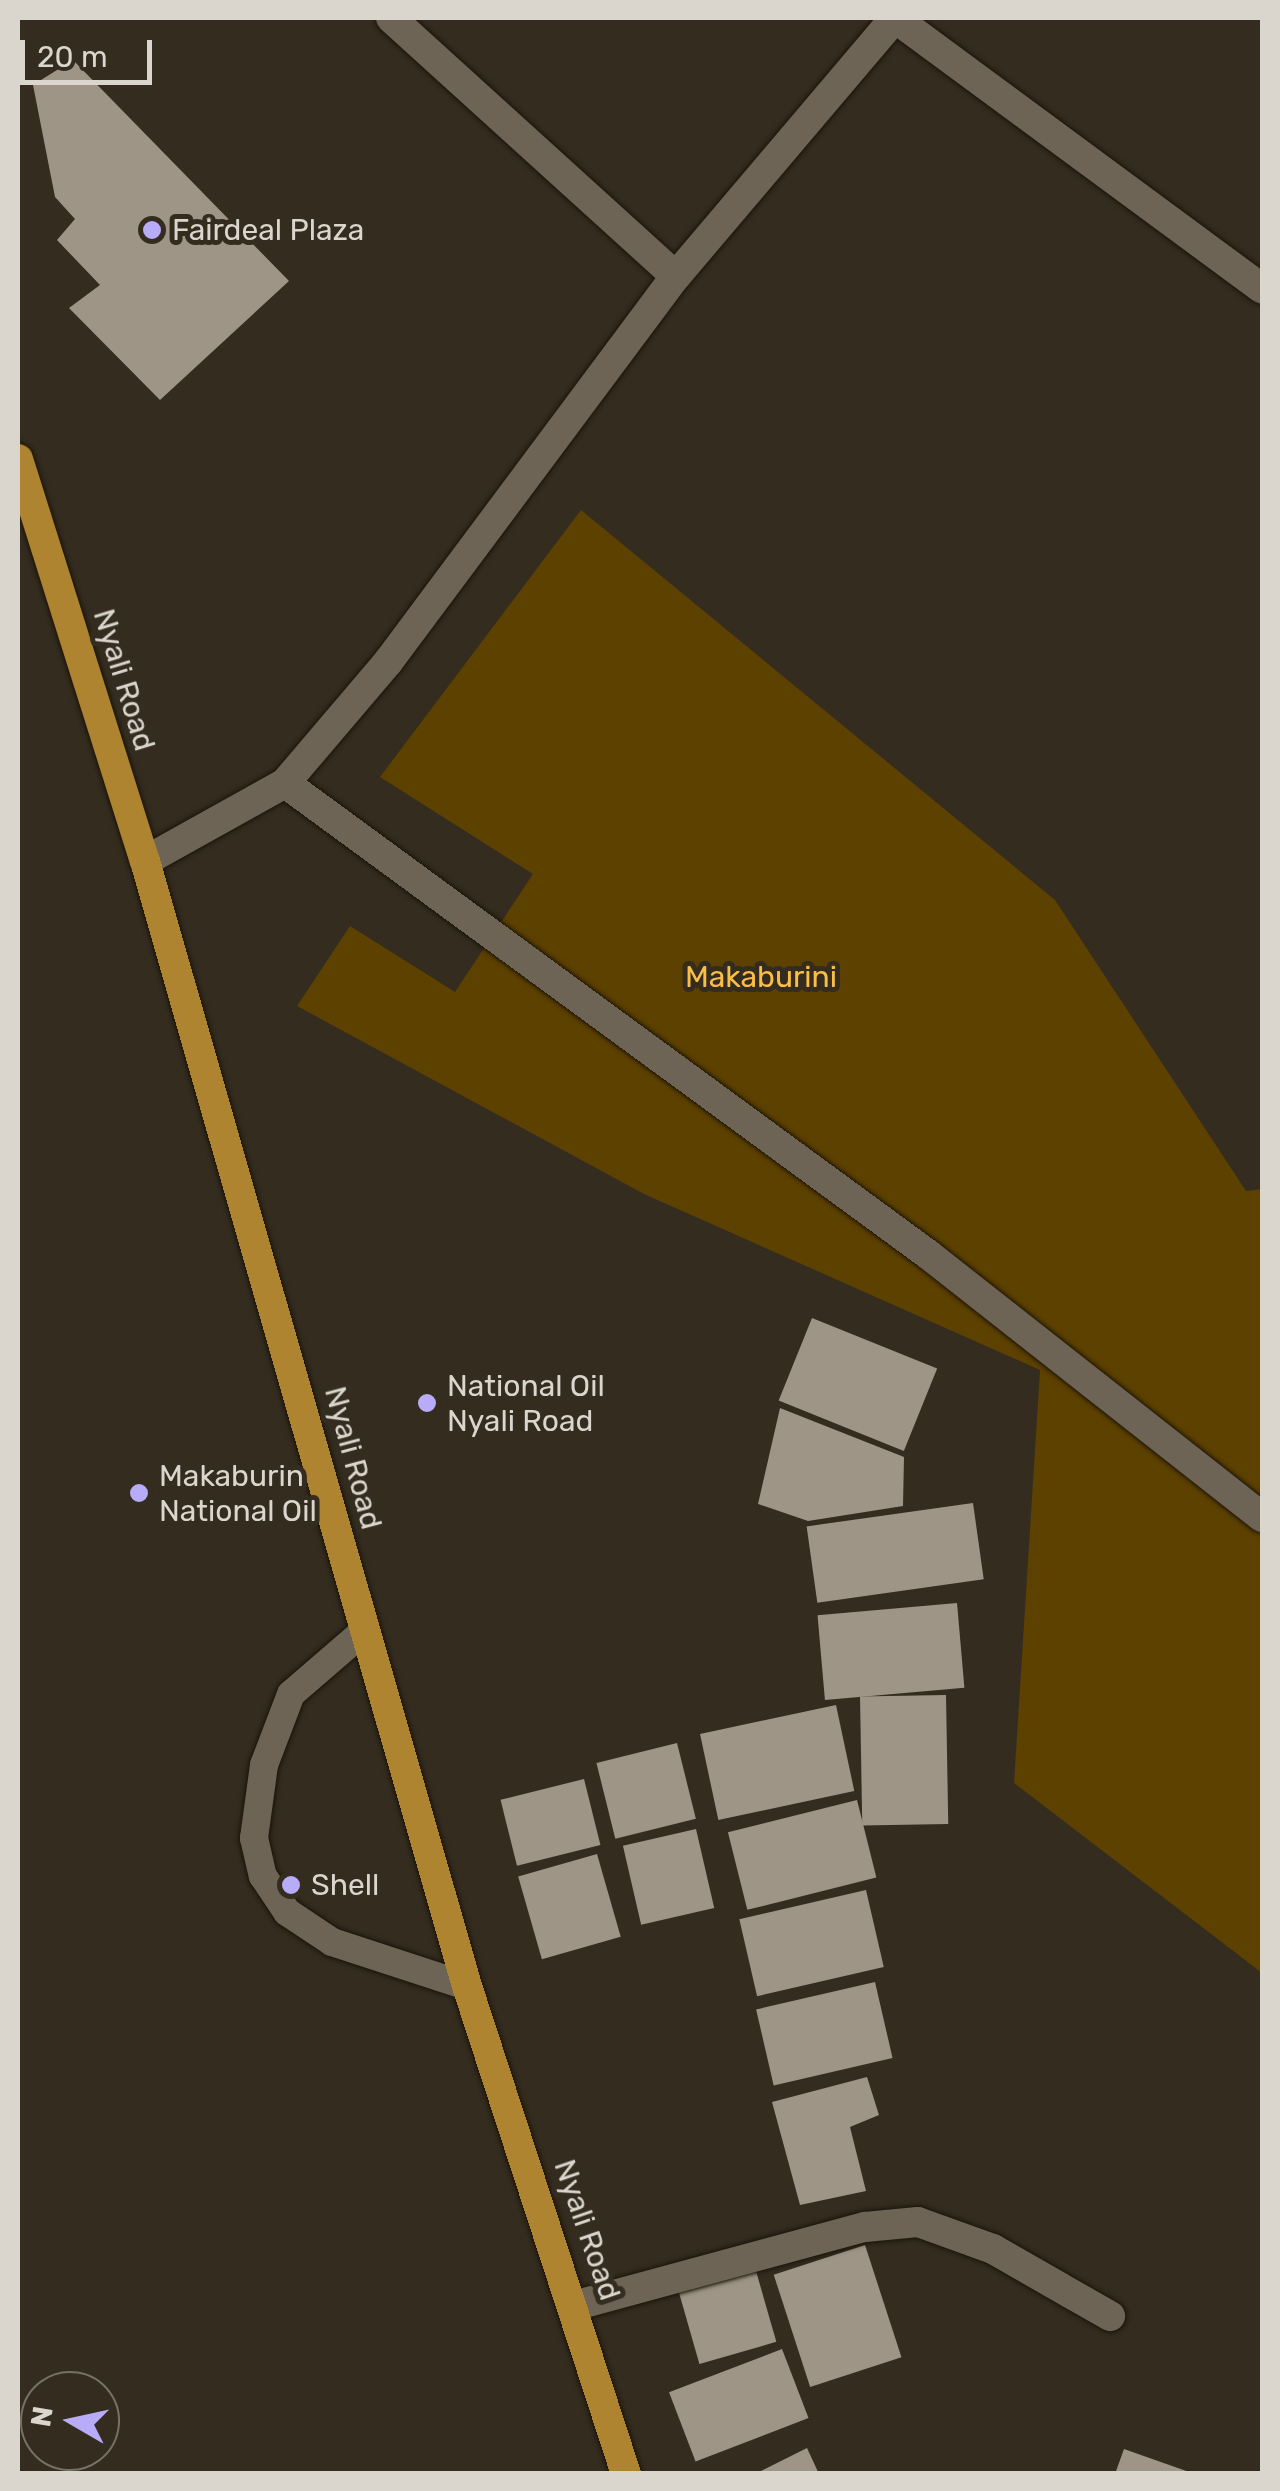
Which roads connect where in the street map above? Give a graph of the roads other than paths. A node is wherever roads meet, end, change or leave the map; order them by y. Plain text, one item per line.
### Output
1 (391, 18) edge
2 (895, 18) edge
3 (676, 276) junction
4 (1262, 289) edge
5 (18, 459) edge
6 (286, 783) junction
7 (145, 862) junction
8 (1262, 1517) edge
9 (364, 1630) junction
10 (467, 1986) junction
11 (577, 2305) junction
12 (1110, 2316) dead end
13 (626, 2474) edge

1 - 3 street
2 - 3 street
2 - 4 street
3 - 6 street
5 - 7 highway, Nyali Road
6 - 7 street
6 - 8 street
7 - 9 highway, Nyali Road
9 - 10 highway, Nyali Road
9 - 10 lane
10 - 11 highway, Nyali Road
11 - 12 street
11 - 13 highway, Nyali Road

